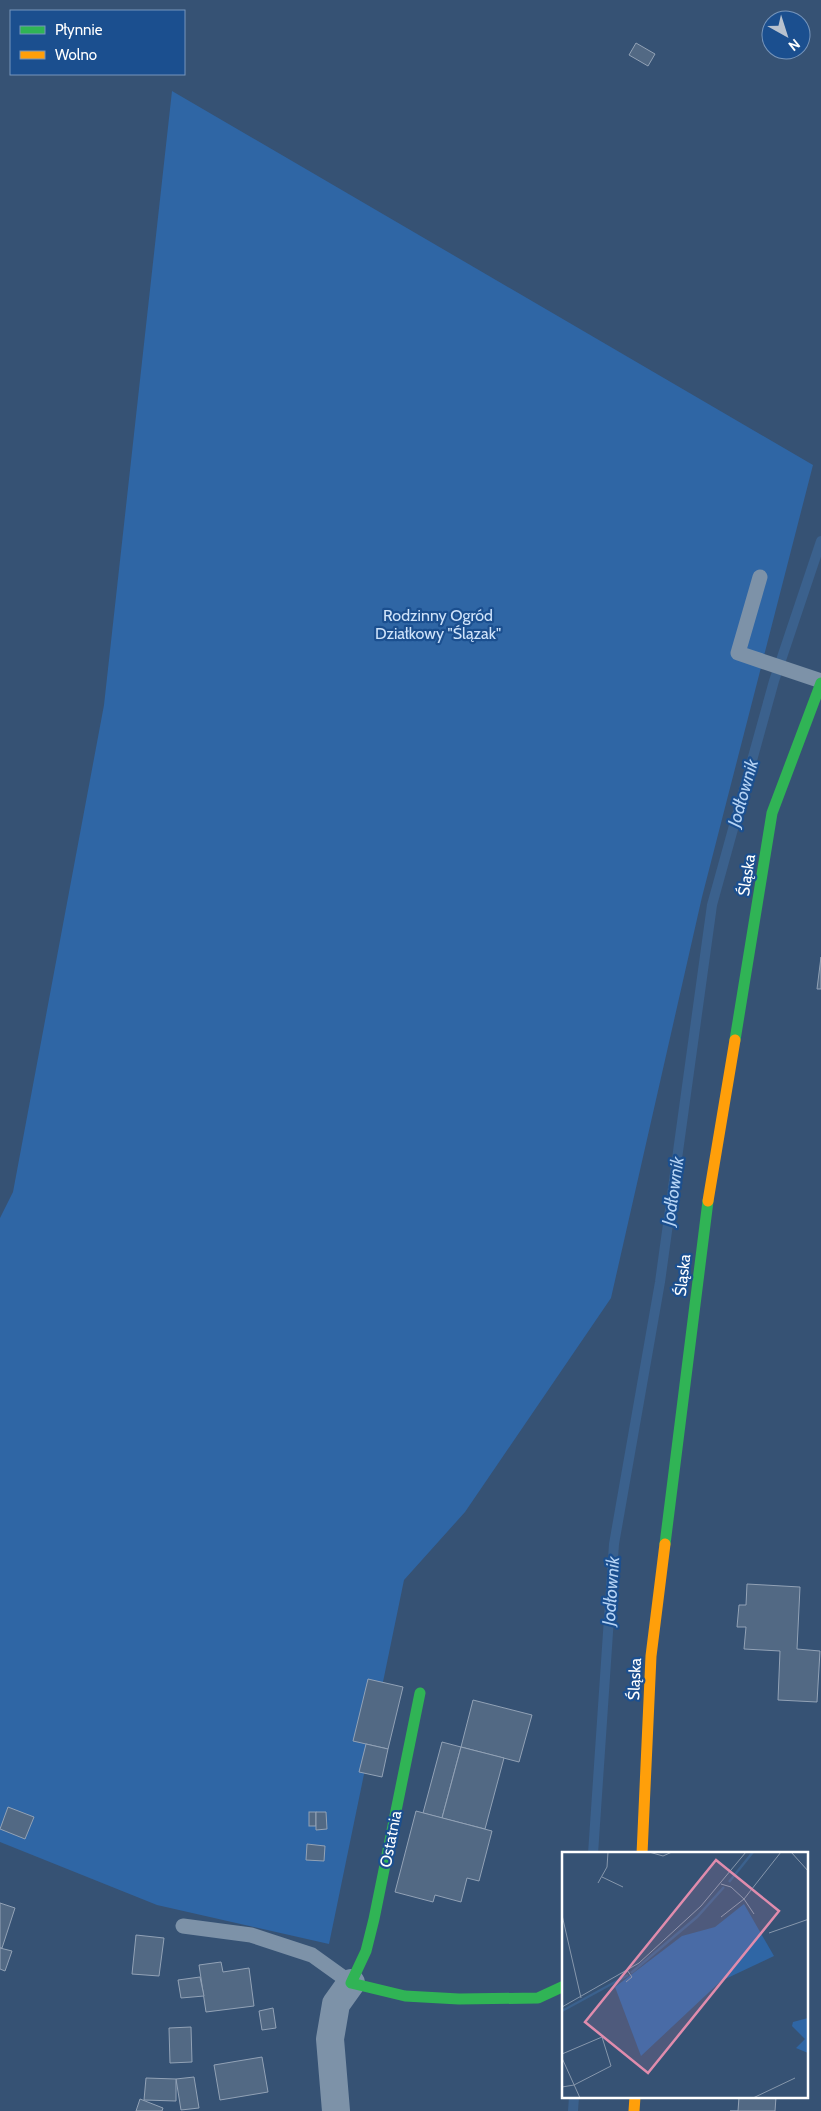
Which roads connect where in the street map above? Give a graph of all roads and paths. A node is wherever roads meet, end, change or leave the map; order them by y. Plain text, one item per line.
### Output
1 (760, 577) dead end
2 (821, 682) edge
3 (420, 1692) dead end
4 (642, 1852) edge
5 (183, 1926) dead end
6 (351, 1983) junction
7 (562, 1987) edge
8 (635, 2098) edge
9 (336, 2111) edge
10 (634, 2111) edge

1 - 2 lane
2 - 4 street, Śląska
3 - 6 street, Ostatnia
5 - 6 lane
6 - 7 street
6 - 9 street, Ostatnia
8 - 10 street

